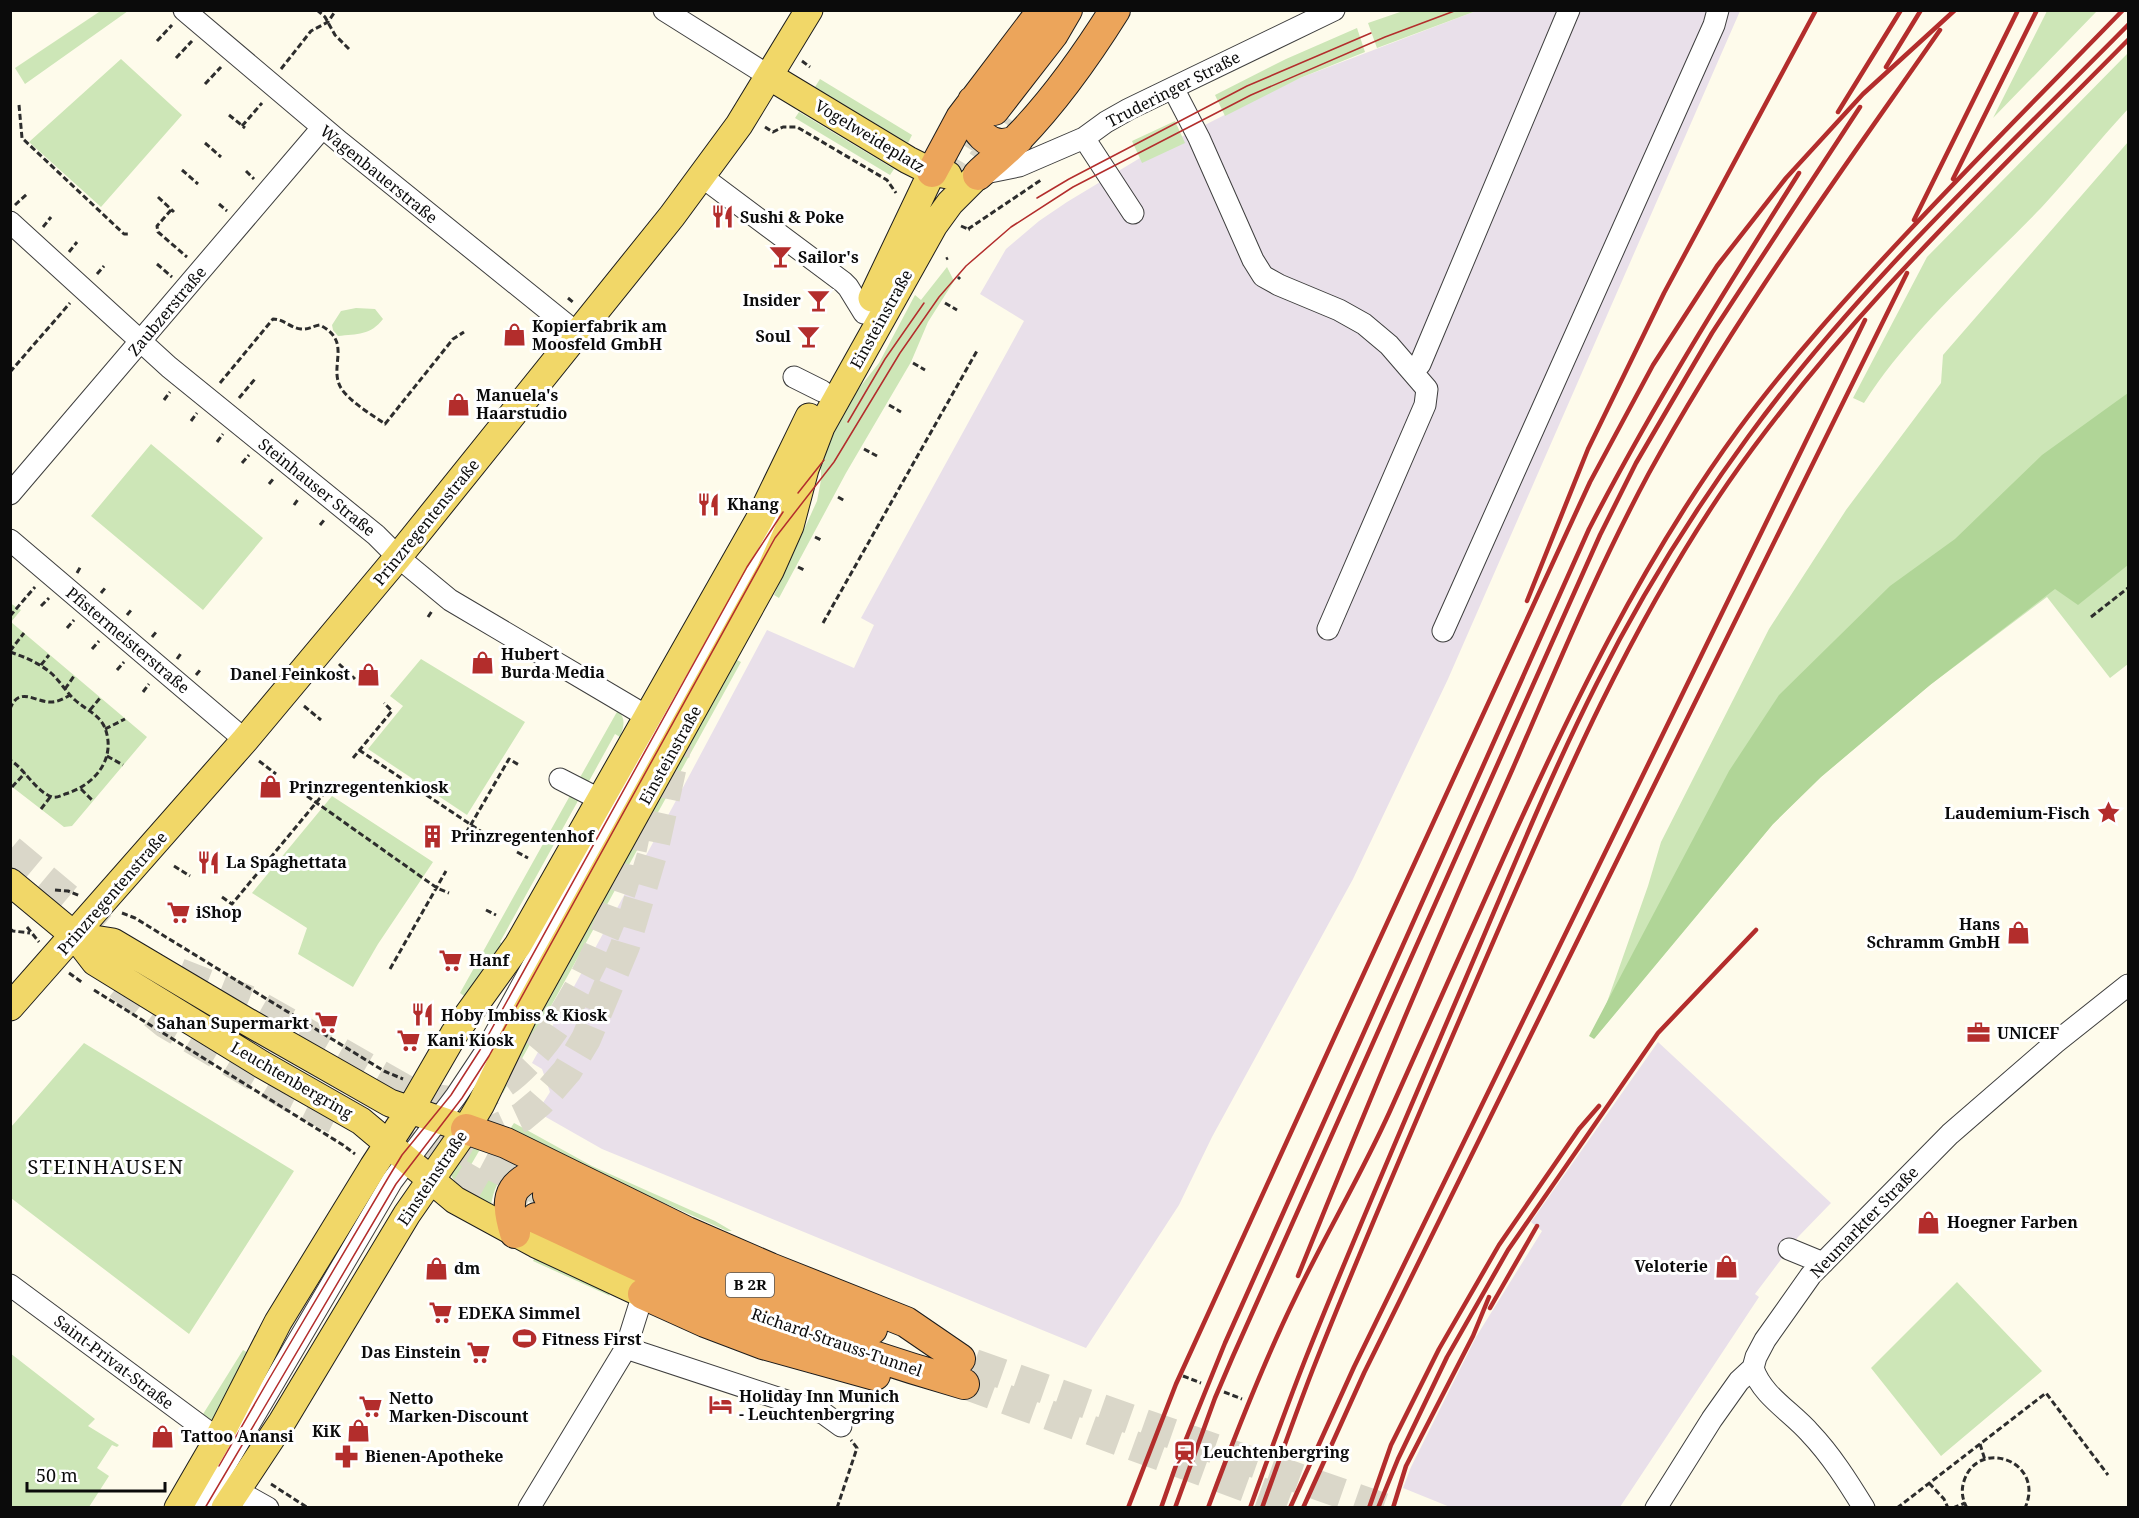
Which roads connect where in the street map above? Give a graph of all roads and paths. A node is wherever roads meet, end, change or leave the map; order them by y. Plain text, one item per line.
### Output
1 (317, 10) edge
2 (336, 10) edge
3 (664, 10) edge
4 (809, 10) edge
5 (1043, 10) edge
6 (1067, 10) edge
7 (1093, 10) edge
8 (1115, 10) edge
9 (1334, 10) edge
10 (1569, 10) edge
11 (1718, 10) edge
12 (179, 17) edge
13 (328, 22) junction
14 (158, 41) dead end
15 (192, 41) dead end
16 (349, 49) dead end
17 (176, 58) dead end
18 (221, 67) dead end
19 (278, 73) dead end
20 (769, 76) junction
21 (205, 84) dead end
22 (1173, 88) junction
23 (262, 103) dead end
24 (19, 105) dead end
25 (229, 116) dead end
26 (999, 118) junction
27 (322, 128) junction
28 (773, 132) dead end
29 (1084, 138) junction
30 (205, 143) dead end
31 (221, 156) dead end
32 (182, 170) dead end
33 (246, 171) dead end
34 (932, 172) junction
35 (978, 175) junction
36 (1050, 175) dead end
37 (701, 176) junction
38 (256, 180) dead end
39 (198, 184) dead end
40 (893, 190) dead end
41 (27, 194) dead end
42 (158, 197) dead end
43 (219, 204) dead end
44 (228, 212) dead end
45 (1133, 213) dead end
46 (11, 215) edge
47 (970, 230) dead end
48 (130, 234) dead end
49 (189, 259) dead end
50 (157, 264) dead end
51 (173, 278) dead end
52 (74, 298) dead end
53 (945, 303) dead end
54 (957, 310) dead end
55 (864, 313) junction
56 (464, 332) dead end
57 (578, 334) junction
58 (141, 341) junction
59 (978, 349) dead end
60 (913, 363) dead end
61 (925, 370) dead end
62 (1414, 371) junction
63 (10, 372) edge
64 (794, 377) dead end
65 (255, 380) dead end
66 (822, 391) junction
67 (207, 398) junction
68 (889, 405) dead end
69 (901, 412) dead end
70 (227, 414) junction
71 (864, 449) dead end
72 (877, 456) dead end
73 (804, 475) junction
74 (10, 494) edge
75 (838, 496) dead end
76 (845, 501) dead end
77 (815, 537) dead end
78 (10, 540) edge
79 (823, 541) dead end
80 (398, 557) junction
81 (735, 562) junction
82 (798, 567) dead end
83 (806, 571) dead end
84 (48, 572) junction
85 (2128, 588) edge
86 (52, 594) dead end
87 (41, 606) dead end
88 (10, 616) edge
89 (77, 616) dead end
90 (2091, 617) dead end
91 (823, 623) dead end
92 (67, 628) dead end
93 (1328, 628) dead end
94 (1443, 631) dead end
95 (24, 633) dead end
96 (102, 638) dead end
97 (731, 645) junction
98 (92, 649) dead end
99 (10, 651) edge
100 (49, 655) dead end
101 (127, 659) dead end
102 (339, 664) dead end
103 (41, 666) junction
104 (699, 667) junction
105 (117, 670) dead end
106 (74, 676) dead end
107 (355, 679) dead end
108 (152, 681) dead end
109 (64, 689) junction
110 (142, 692) dead end
111 (70, 695) junction
112 (100, 698) dead end
113 (384, 704) dead end
114 (304, 706) dead end
115 (10, 709) edge
116 (90, 710) junction
117 (648, 717) junction
118 (125, 719) dead end
119 (321, 720) dead end
120 (105, 729) junction
121 (359, 750) junction
122 (252, 751) junction
123 (107, 756) junction
124 (353, 758) dead end
125 (10, 760) edge
126 (123, 765) dead end
127 (519, 765) dead end
128 (25, 773) junction
129 (276, 774) dead end
130 (560, 779) dead end
131 (12, 787) edge
132 (81, 789) junction
133 (325, 792) dead end
134 (51, 796) junction
135 (307, 796) dead end
136 (599, 799) junction
137 (93, 801) dead end
138 (316, 803) junction
139 (41, 809) dead end
140 (470, 825) junction
141 (482, 832) dead end
142 (466, 833) dead end
143 (517, 852) dead end
144 (528, 858) dead end
145 (174, 866) dead end
146 (446, 871) dead end
147 (190, 876) dead end
148 (10, 882) edge
149 (437, 888) junction
150 (449, 893) dead end
151 (222, 897) dead end
152 (486, 910) dead end
153 (496, 915) dead end
154 (135, 918) dead end
155 (10, 929) edge
156 (30, 933) dead end
157 (75, 936) junction
158 (390, 969) dead end
159 (76, 979) dead end
160 (2128, 985) edge
161 (10, 1007) edge
162 (404, 1079) dead end
163 (410, 1110) junction
164 (437, 1119) junction
165 (466, 1129) junction
166 (398, 1151) junction
167 (358, 1156) dead end
168 (430, 1180) junction
169 (537, 1203) junction
170 (1789, 1249) dead end
171 (1823, 1263) junction
172 (10, 1285) edge
173 (643, 1294) junction
174 (626, 1348) junction
175 (1753, 1368) junction
176 (960, 1371) junction
177 (1184, 1376) dead end
178 (1201, 1383) dead end
179 (1224, 1392) dead end
180 (1242, 1399) dead end
181 (841, 1426) joint
182 (218, 1439) junction
183 (1980, 1443) junction
184 (1984, 1460) junction
185 (2109, 1475) dead end
186 (1929, 1483) junction
187 (271, 1484) dead end
188 (231, 1499) edge
189 (1965, 1503) junction
190 (178, 1508) edge
191 (200, 1508) edge
192 (268, 1508) edge
193 (308, 1508) edge
194 (530, 1508) edge
195 (837, 1508) edge
196 (1656, 1508) edge
197 (1864, 1508) edge
198 (1897, 1508) edge
199 (1948, 1508) edge
200 (1953, 1508) edge
201 (1967, 1508) edge
202 (2025, 1508) edge

1 - 13 path
2 - 13 path
3 - 20 street
4 - 20 main road, Prinzregentenstraße
5 - 26 highway, Einsteinstraße
6 - 26 highway
7 - 26 highway
8 - 26 highway, Einsteinstraße
9 - 22 street, Truderinger Straße
10 - 62 street
11 - 94 street
12 - 14 path
12 - 27 street, Wagenbauerstraße
13 - 16 path
13 - 19 path
15 - 17 path
18 - 21 path
20 - 34 main road, Vogelweideplatz
20 - 37 main road, Prinzregentenstraße
22 - 29 street, Truderinger Straße
22 - 62 street
23 - 25 path
24 - 48 path
26 - 34 highway, Einsteinstraße
26 - 35 highway, Einsteinstraße
27 - 57 street, Wagenbauerstraße
27 - 58 street, Zaubzerstraße
28 - 40 path
29 - 35 street, Truderinger Straße
29 - 45 street
30 - 31 path
32 - 39 path
33 - 38 path
34 - 35 main road, Vogelweideplatz
34 - 55 main road, Einsteinstraße
35 - 73 main road, Einsteinstraße
36 - 47 path
37 - 55 street
37 - 57 main road, Prinzregentenstraße
41 - 46 path
42 - 49 path
43 - 44 path
46 - 58 street, Steinhauser Straße
50 - 51 path
52 - 63 path
53 - 54 path
55 - 66 main road, Einsteinstraße
56 - 67 path
57 - 80 main road, Prinzregentenstraße
58 - 67 street, Steinhauser Straße
58 - 74 street, Zaubzerstraße
59 - 91 path
60 - 61 path
62 - 93 street
64 - 66 street
65 - 70 path
66 - 81 main road, Einsteinstraße
67 - 70 street, Steinhauser Straße
68 - 69 path
70 - 80 street, Steinhauser Straße
71 - 72 path
73 - 97 main road, Einsteinstraße
73 - 104 street
75 - 76 path
77 - 79 path
78 - 84 street, Pfistermeisterstraße
80 - 117 street, Steinhauser Straße
80 - 122 main road, Prinzregentenstraße
81 - 104 street
81 - 117 main road, Einsteinstraße
82 - 83 path
84 - 88 path
84 - 122 street, Pfistermeisterstraße
85 - 90 path
86 - 87 path
89 - 92 path
95 - 99 path
96 - 98 path
97 - 104 street
97 - 165 main road, Einsteinstraße
99 - 103 path
100 - 103 path
101 - 105 path
102 - 107 path
103 - 109 path
104 - 164 street
106 - 109 path
108 - 110 path
109 - 111 path
111 - 115 path
111 - 116 path
112 - 116 path
113 - 121 path
114 - 119 path
116 - 120 path
117 - 136 main road, Einsteinstraße
118 - 120 path
120 - 123 path
121 - 124 path
121 - 140 path
122 - 129 path
122 - 157 main road, Prinzregentenstraße
123 - 126 path
123 - 132 path
125 - 128 path
127 - 140 path
128 - 131 path
128 - 134 path
130 - 136 street
132 - 134 path
132 - 137 path
133 - 138 path
134 - 139 path
135 - 138 path
136 - 163 main road, Einsteinstraße
138 - 149 path
138 - 151 path
140 - 141 path
140 - 142 path
143 - 144 path
145 - 147 path
146 - 149 path
148 - 157 main road
149 - 150 path
149 - 158 path
152 - 153 path
154 - 162 path
155 - 156 path
157 - 161 main road, Prinzregentenstraße
157 - 163 main road, Leuchtenbergring
157 - 166 main road, Leuchtenbergring / B 2R
159 - 167 path, Leuchtenbergring
160 - 171 street, Neumarkter Straße
163 - 164 main road, Leuchtenbergring
163 - 166 main road, Einsteinstraße
164 - 165 main road, Leuchtenbergring
164 - 166 street
165 - 168 main road, Einsteinstraße
165 - 169 highway
166 - 168 main road, Leuchtenbergring / B 2R
166 - 182 main road, Einsteinstraße
166 - 191 street
168 - 169 main road, Leuchtenbergring / B 2R
168 - 188 main road, Einsteinstraße
169 - 173 main road, Leuchtenbergring / B 2R
169 - 176 highway, Richard-Strauss-Tunnel / B 2R
169 - 176 highway
170 - 171 street
171 - 175 street, Neumarkter Straße
172 - 182 street, Saint-Privat-Straße
173 - 174 street
173 - 176 highway, B 2R
174 - 181 street
174 - 194 street
175 - 196 street, Neumarkter Straße
175 - 197 street
177 - 178 path
179 - 180 path
181 - 195 path
182 - 190 main road, Einsteinstraße
183 - 184 path
183 - 185 path
183 - 186 path
184 - 189 path
184 - 202 path
186 - 198 path
186 - 199 path
187 - 193 path
188 - 192 street
189 - 200 path
189 - 201 path

